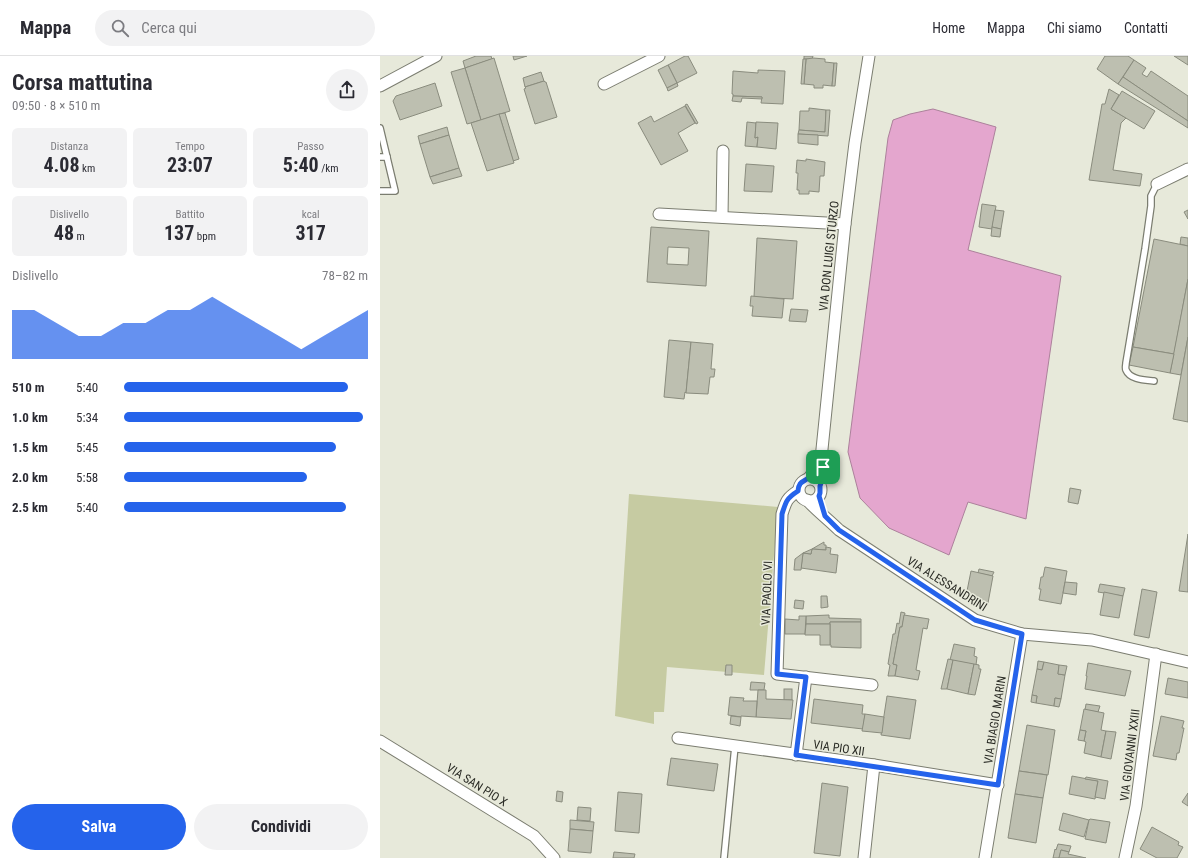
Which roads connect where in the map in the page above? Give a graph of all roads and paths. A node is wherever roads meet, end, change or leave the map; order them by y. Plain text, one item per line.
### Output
1 (436, 56) edge
2 (659, 56) edge
3 (869, 56) edge
4 (604, 84) dead end
5 (380, 86) edge
6 (380, 128) edge
7 (723, 151) dead end
8 (380, 157) edge
9 (387, 157) junction
10 (1188, 169) edge
11 (1157, 184) joint
12 (380, 191) edge
13 (659, 214) dead end
14 (722, 217) junction
15 (845, 224) junction
16 (1154, 381) dead end
17 (821, 459) junction
18 (808, 478) junction
19 (798, 491) junction
20 (820, 491) junction
21 (807, 500) junction
22 (825, 516) junction
23 (1022, 634) junction
24 (1156, 654) junction
25 (1188, 662) edge
26 (806, 677) junction
27 (872, 685) dead end
28 (678, 738) dead end
29 (380, 741) edge
30 (735, 746) junction
31 (796, 755) junction
32 (874, 766) junction
33 (998, 785) junction
34 (554, 858) edge
35 (724, 858) edge
36 (864, 858) edge
37 (985, 858) edge
38 (1125, 858) edge

1 - 5 street
2 - 4 street
3 - 15 street, VIA DON LUIGI STURZO
6 - 9 lane
7 - 14 street
8 - 9 lane
9 - 12 lane
10 - 11 street
11 - 16 lane
13 - 14 street
14 - 15 street
15 - 17 street, VIA DON LUIGI STURZO
17 - 18 street, VIA DON LUIGI STURZO
17 - 20 street, VIA DON LUIGI STURZO
18 - 19 street
18 - 20 street
19 - 21 street
19 - 26 street, VIA PAOLO VI
20 - 21 street
20 - 22 street, VIA ALESSANDRINI
21 - 22 street, VIA ALESSANDRINI
22 - 23 street, VIA ALESSANDRINI
23 - 24 street, VIA ALESSANDRINI
23 - 33 street, VIA BIAGIO MARIN
24 - 25 street, VIA ALESSANDRINI
24 - 38 street, VIA GIOVANNI XXIII
26 - 27 street, VIA PAOLO VI
26 - 31 street
28 - 30 street, VIA PIO XII
29 - 34 street, VIA SAN PIO X
30 - 31 street, VIA PIO XII
30 - 35 lane
31 - 32 street, VIA PIO XII
32 - 33 street, VIA PIO XII
32 - 36 street
33 - 37 street, VIA BIAGIO MARIN

